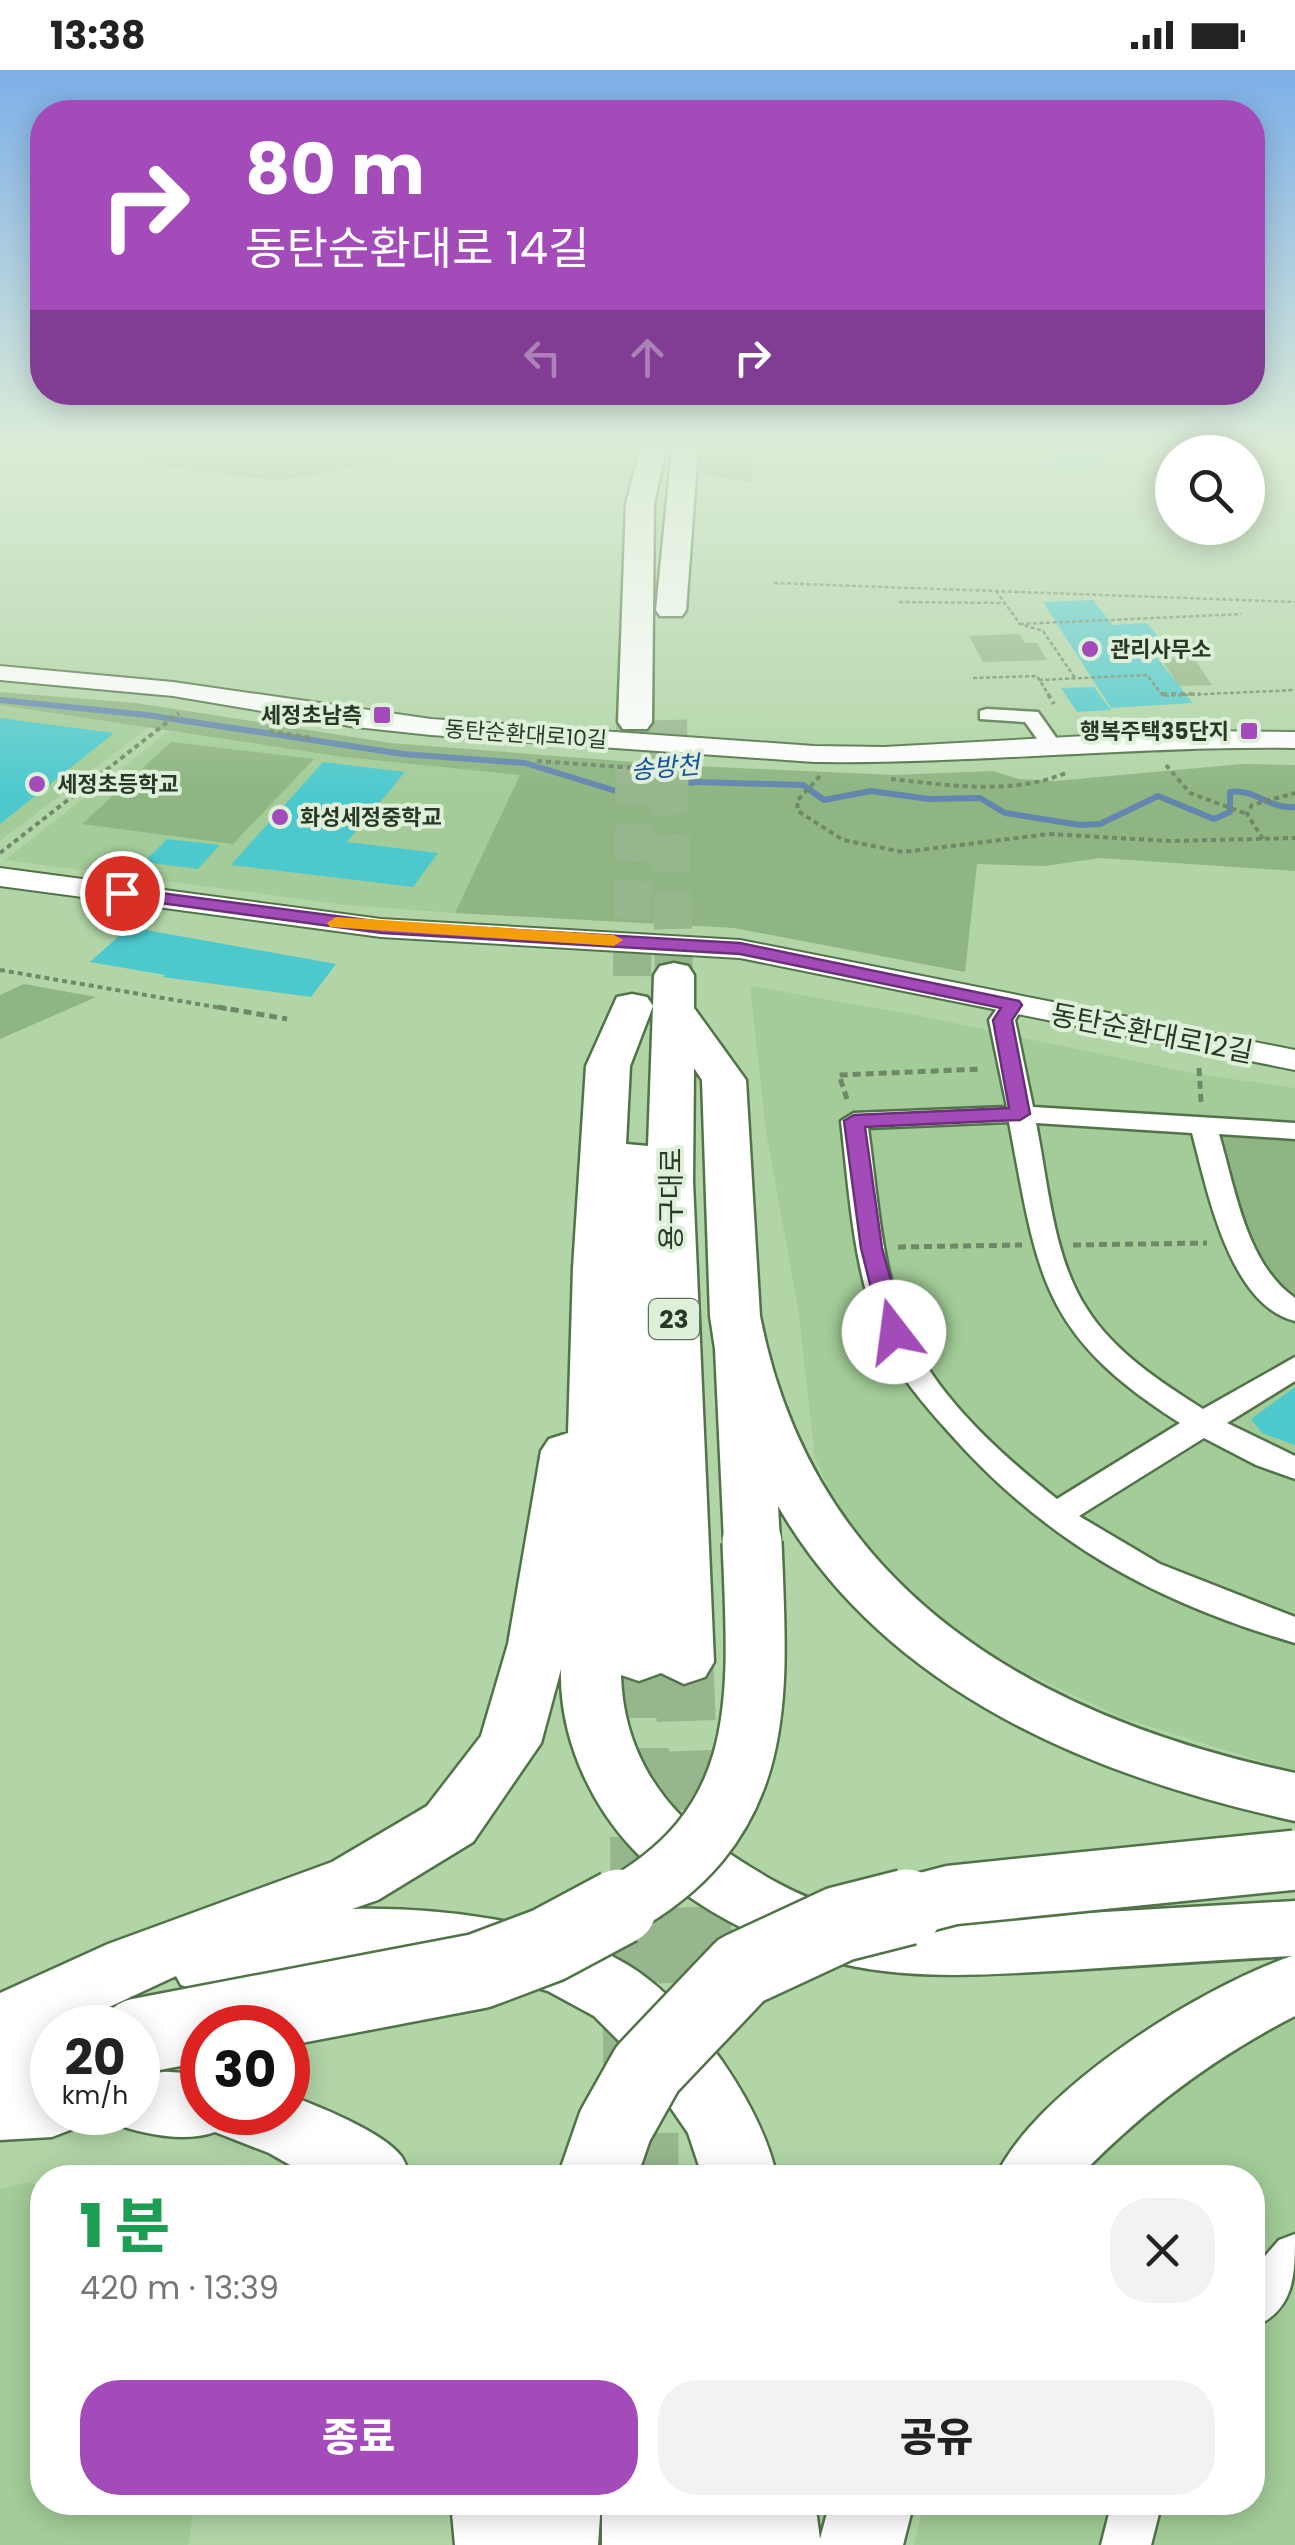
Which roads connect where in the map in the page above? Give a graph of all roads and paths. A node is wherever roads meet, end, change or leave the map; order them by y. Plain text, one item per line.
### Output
1 (638, 564) edge
2 (672, 564) edge
3 (774, 582) dead end
4 (996, 591) junction
5 (899, 602) dead end
6 (1295, 602) edge
7 (1005, 603) junction
8 (1242, 614) dead end
9 (1020, 624) junction
10 (670, 642) dead end
11 (0, 674) edge
12 (973, 678) dead end
13 (1075, 678) junction
14 (1039, 680) junction
15 (1295, 690) edge
16 (1056, 707) dead end
17 (178, 714) dead end
18 (987, 715) dead end
19 (634, 722) tunnel mouth
20 (1295, 740) edge
21 (1052, 746) junction
22 (1165, 762) dead end
23 (815, 782) dead end
24 (1295, 794) edge
25 (1247, 814) junction
26 (1295, 838) edge
27 (1263, 839) junction
28 (0, 853) edge
29 (0, 876) edge
30 (0, 970) edge
31 (653, 992) junction
32 (1012, 1005) junction
33 (287, 1019) dead end
34 (1295, 1060) edge
35 (1012, 1068) junction
36 (1199, 1068) dead end
37 (1020, 1114) junction
38 (854, 1121) junction
39 (1203, 1125) junction
40 (1295, 1131) edge
41 (596, 1268) junction
42 (1295, 1312) edge
43 (742, 1349) junction
44 (1295, 1367) edge
45 (1203, 1424) junction
46 (1295, 1468) edge
47 (1054, 1516) junction
48 (1295, 1630) edge
49 (661, 1661) tunnel mouth
50 (1295, 1798) edge
51 (1295, 1860) edge
52 (1295, 1928) edge
53 (1295, 1983) edge
54 (0, 2025) edge
55 (160, 2032) edge
56 (0, 2043) edge
57 (30, 2064) edge
58 (0, 2072) edge
59 (30, 2106) edge
60 (0, 2108) edge
61 (306, 2135) edge
62 (356, 2165) edge
63 (602, 2165) edge
64 (735, 2165) edge
65 (1041, 2165) edge
66 (1295, 2255) edge
67 (1265, 2291) edge
68 (494, 2515) edge
69 (559, 2515) edge
70 (644, 2515) edge
71 (718, 2515) edge
72 (775, 2515) edge
73 (869, 2515) edge
74 (1134, 2515) edge
75 (497, 2545) edge
76 (556, 2545) edge
77 (644, 2545) edge
78 (719, 2545) edge
79 (779, 2545) edge
80 (861, 2545) edge
81 (1126, 2545) edge

1 - 19 highway
2 - 10 highway
3 - 4 path
4 - 6 path
4 - 7 path
5 - 7 path
7 - 9 path
8 - 9 path
9 - 13 path
11 - 21 street, 동탄순환대로10길
12 - 14 path
13 - 14 path
13 - 15 path
14 - 16 path
17 - 28 path
18 - 21 street
20 - 21 street, 동탄순환대로10길
22 - 25 path
23 - 27 path
24 - 25 path
25 - 27 path
26 - 27 path
29 - 32 street, 동탄순환대로12길
30 - 33 path
31 - 41 highway
31 - 43 highway
31 - 49 highway, 용구대로 / 23
32 - 34 street, 동탄순환대로12길
32 - 35 street
35 - 37 street
35 - 38 path
36 - 39 path
37 - 38 street
37 - 39 street
37 - 45 street
38 - 47 street
39 - 40 street
39 - 42 street
41 - 52 highway
41 - 54 highway
43 - 50 highway
43 - 55 highway, bridge
44 - 45 street
45 - 46 street
45 - 47 street
47 - 48 street
51 - 63 highway, bridge
53 - 65 highway
56 - 64 highway
57 - 58 highway
59 - 60 highway
61 - 62 highway
66 - 67 street
68 - 75 highway
69 - 76 highway
70 - 77 highway
71 - 78 highway
72 - 79 highway
73 - 80 highway
74 - 81 street

